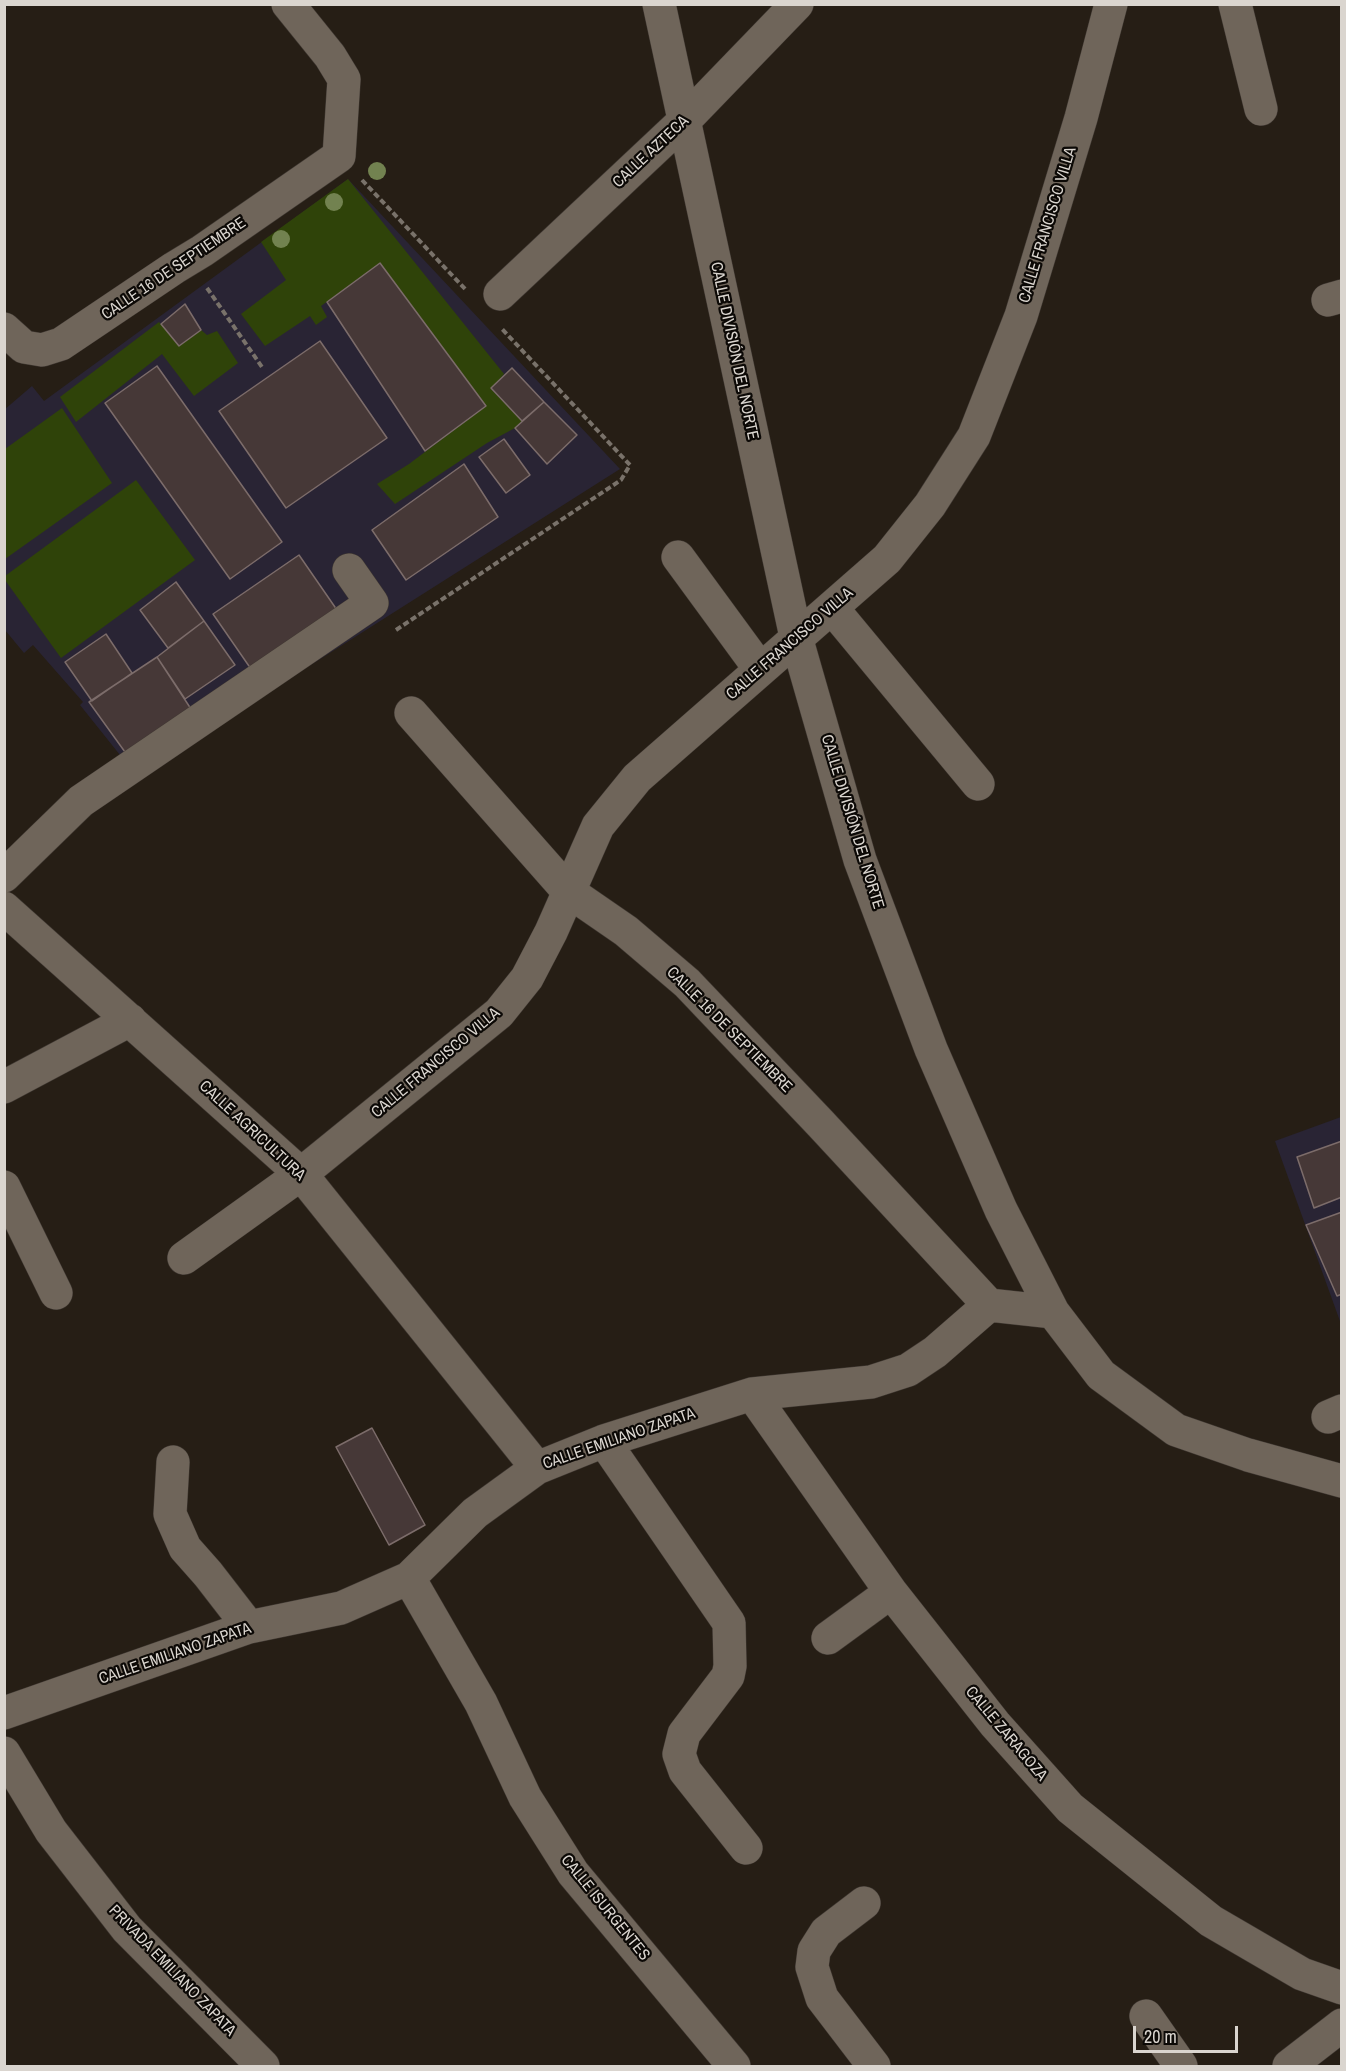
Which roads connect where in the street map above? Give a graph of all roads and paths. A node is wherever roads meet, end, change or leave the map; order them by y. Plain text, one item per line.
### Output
1 (288, 4) edge
2 (659, 4) edge
3 (798, 4) edge
4 (1111, 4) edge
5 (1235, 4) edge
6 (1261, 109) dead end
7 (684, 121) junction
8 (348, 165) junction
9 (187, 261) junction
10 (485, 294) joint
11 (4, 328) edge
12 (502, 329) dead end
13 (262, 368) dead end
14 (678, 557) dead end
15 (349, 570) dead end
16 (832, 608) junction
17 (395, 631) dead end
18 (796, 637) junction
19 (760, 669) junction
20 (411, 713) dead end
21 (978, 784) dead end
22 (4, 876) edge
23 (568, 891) junction
24 (4, 908) edge
25 (130, 1020) junction
26 (4, 1087) edge
27 (301, 1174) junction
28 (4, 1187) edge
29 (184, 1258) dead end
30 (56, 1293) dead end
31 (989, 1305) junction
32 (1053, 1312) junction
33 (752, 1394) junction
34 (604, 1441) junction
35 (173, 1462) dead end
36 (537, 1468) junction
37 (1341, 1481) edge
38 (409, 1578) junction
39 (891, 1592) junction
40 (249, 1627) junction
41 (828, 1638) dead end
42 (4, 1713) edge
43 (4, 1753) edge
44 (746, 1848) dead end
45 (864, 1903) dead end
46 (1341, 1988) edge
47 (1146, 2016) dead end
48 (1341, 2025) edge
49 (262, 2066) edge
50 (734, 2067) edge
51 (874, 2067) edge
52 (1181, 2067) edge
53 (1289, 2067) edge

1 - 8 street
2 - 7 street, CALLE DIVISIÓN DEL NORTE
3 - 7 street, CALLE AZTECA
4 - 16 street, CALLE FRANCISCO VILLA
5 - 6 street
7 - 10 street, CALLE AZTECA
7 - 18 street, CALLE DIVISIÓN DEL NORTE
8 - 9 street, CALLE 16 DE SEPTIEMBRE
8 - 10 path
9 - 11 street, CALLE 16 DE SEPTIEMBRE
9 - 13 path
12 - 17 path
14 - 19 street
15 - 22 street
16 - 18 street, CALLE FRANCISCO VILLA
16 - 21 street
18 - 19 street, CALLE FRANCISCO VILLA
18 - 32 street, CALLE DIVISIÓN DEL NORTE
19 - 23 street, CALLE FRANCISCO VILLA
20 - 23 street, CALLE 16 DE SEPTIEMBRE
23 - 27 street, CALLE FRANCISCO VILLA
23 - 31 street, CALLE 16 DE SEPTIEMBRE
24 - 25 street, CALLE AGRICULTURA
25 - 26 street
25 - 27 street, CALLE AGRICULTURA
27 - 29 street, CALLE FRANCISCO VILLA
27 - 36 street, CALLE AGRICULTURA
28 - 30 street
31 - 32 street
31 - 33 street, CALLE EMILIANO ZAPATA
32 - 37 street, CALLE DIVISIÓN DEL NORTE
33 - 34 street, CALLE EMILIANO ZAPATA
33 - 39 street, CALLE ZARAGOZA
34 - 36 street, CALLE EMILIANO ZAPATA
34 - 44 street
35 - 40 street
36 - 38 street, CALLE EMILIANO ZAPATA
38 - 40 street, CALLE EMILIANO ZAPATA
38 - 50 street, CALLE ISURGENTES
39 - 41 street
39 - 46 street, CALLE ZARAGOZA
40 - 42 street, CALLE EMILIANO ZAPATA
43 - 49 street, PRIVADA EMILIANO ZAPATA
45 - 51 street
47 - 52 street
48 - 53 street

